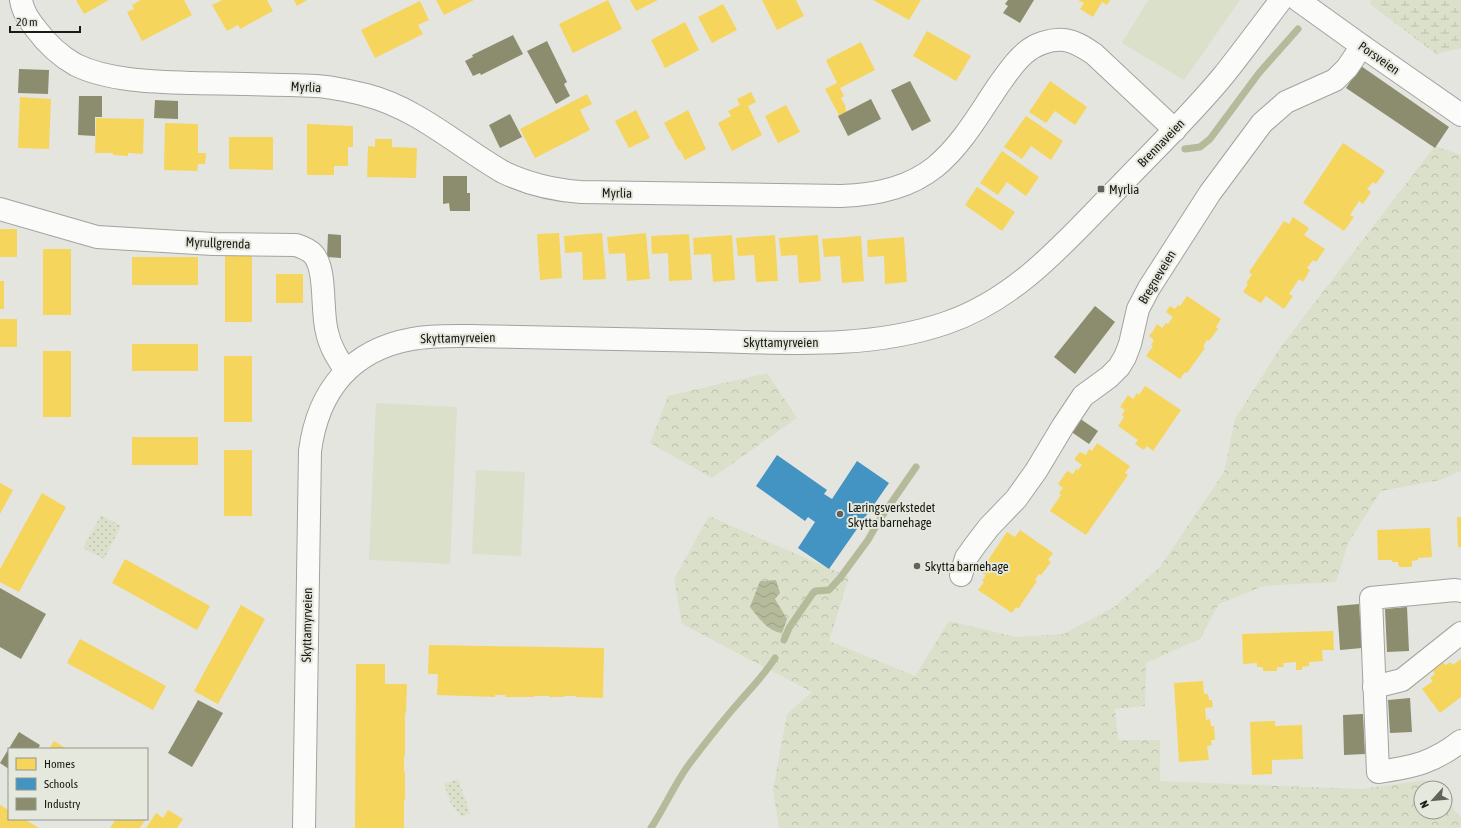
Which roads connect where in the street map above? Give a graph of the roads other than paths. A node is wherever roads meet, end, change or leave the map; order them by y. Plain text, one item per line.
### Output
1 (21, 0) edge
2 (1280, 0) edge
3 (1298, 0) edge
4 (1362, 46) junction
5 (1461, 115) edge
6 (1174, 130) junction
7 (0, 209) edge
8 (990, 303) joint
9 (346, 371) junction
10 (961, 575) dead end
11 (1461, 591) edge
12 (1461, 633) edge
13 (1374, 687) junction
14 (1461, 741) edge
15 (304, 828) edge

1 - 6 street, Myrlia
2 - 6 street, Brennaveien
3 - 4 street, Porsveien
4 - 5 street, Porsveien
4 - 10 street, Bregneveien
6 - 8 street, Brennaveien
7 - 9 street, Myrullgrenda
8 - 9 street, Skyttamyrveien
9 - 15 street, Skyttamyrveien
11 - 13 street
12 - 13 street
13 - 14 street

